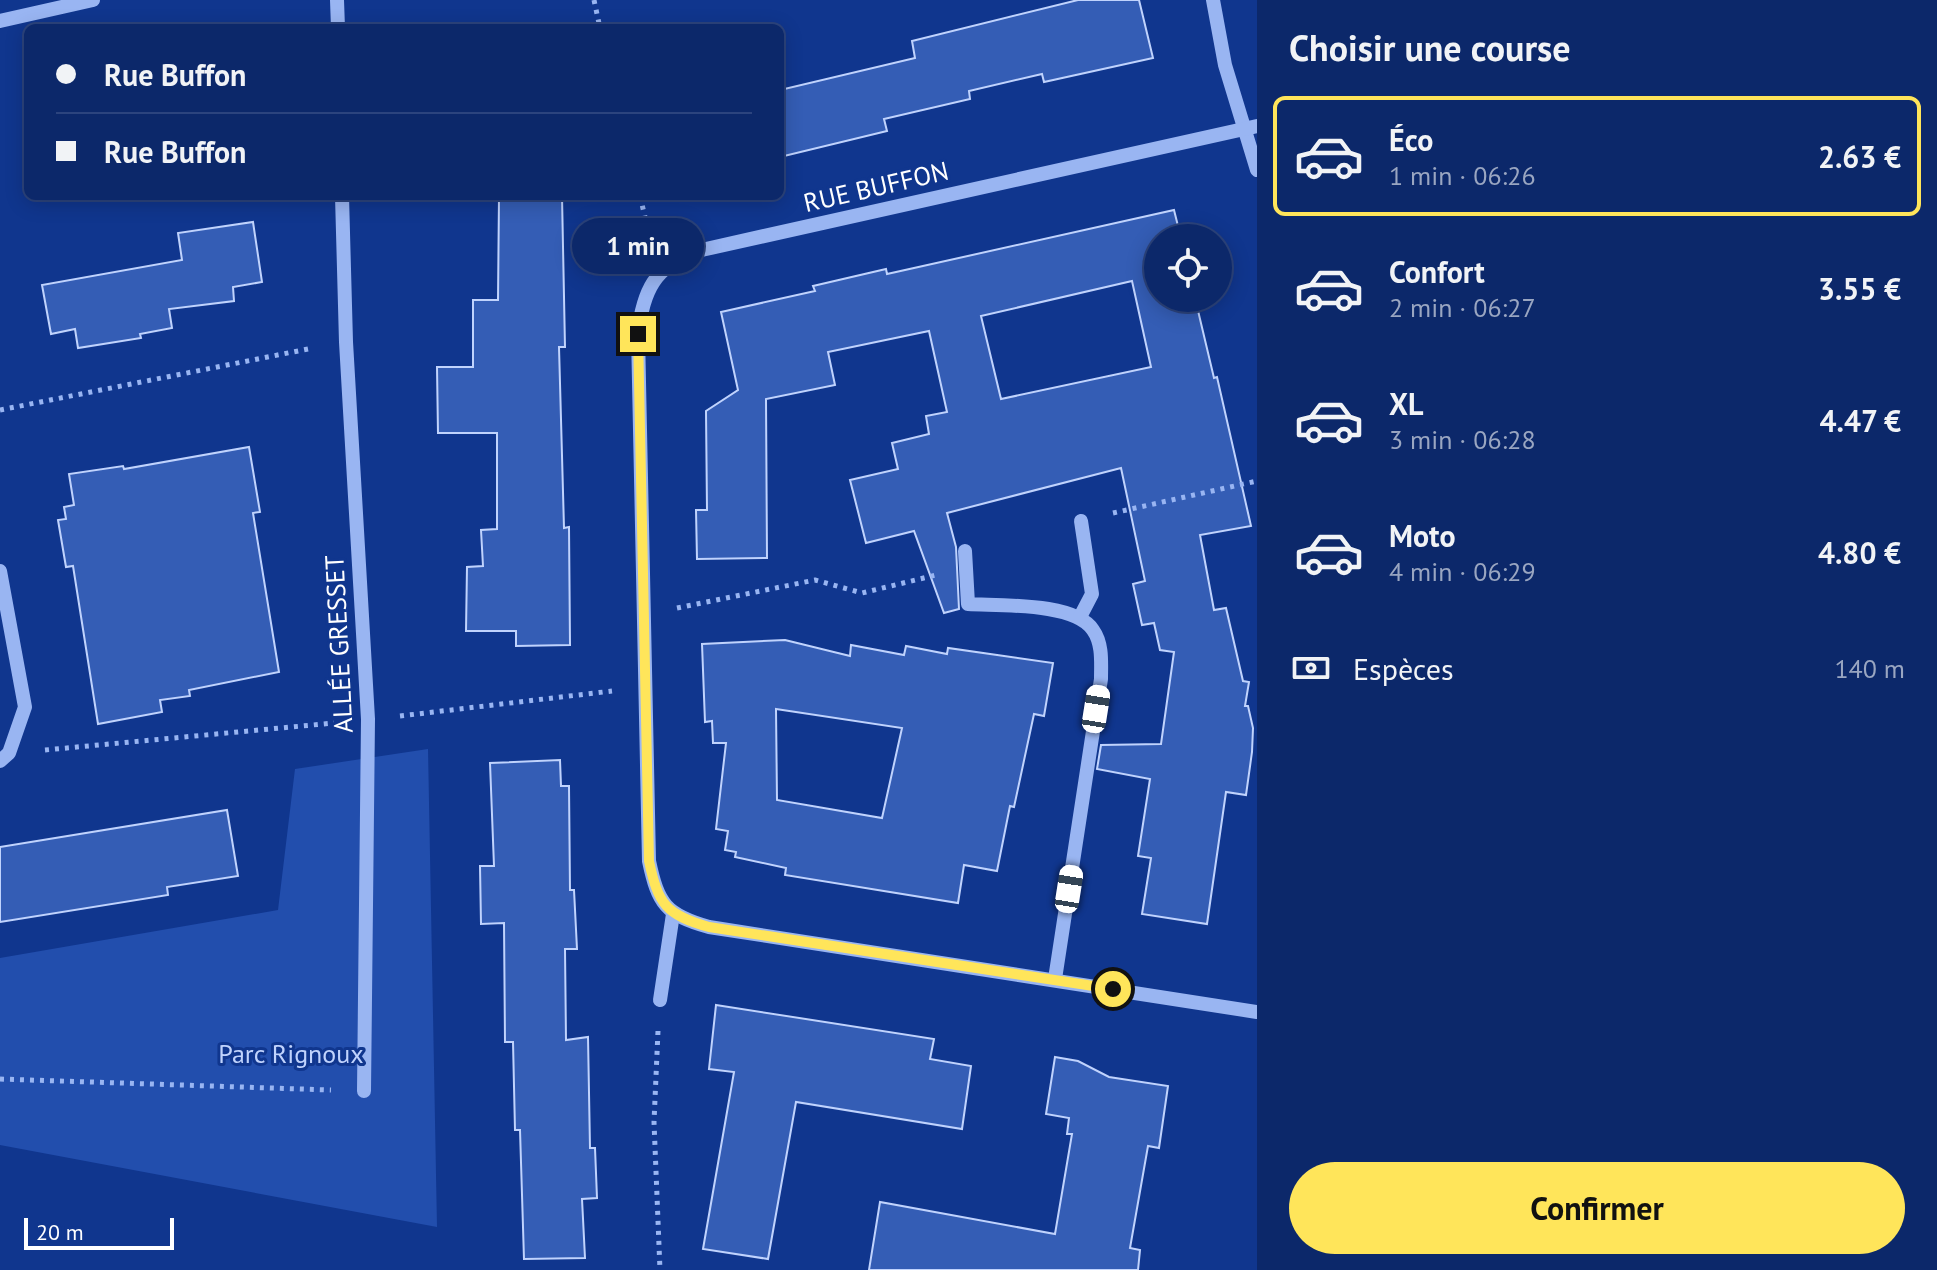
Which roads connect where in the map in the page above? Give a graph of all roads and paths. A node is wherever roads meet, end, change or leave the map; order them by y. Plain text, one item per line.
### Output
1 (93, 0) edge
2 (337, 0) edge
3 (594, 0) edge
4 (1213, 0) edge
5 (0, 21) edge
6 (338, 24) edge
7 (599, 24) edge
8 (1251, 128) edge
9 (1257, 170) edge
10 (342, 200) edge
11 (346, 342) junction
12 (0, 410) edge
13 (1257, 481) edge
14 (1081, 521) joint
15 (965, 551) dead end
16 (0, 571) edge
17 (968, 604) junction
18 (646, 614) junction
19 (1080, 617) junction
20 (647, 687) junction
21 (368, 719) junction
22 (4, 757) edge
23 (673, 914) junction
24 (1055, 979) junction
25 (660, 1000) joint
26 (1257, 1012) edge
27 (0, 1079) edge
28 (364, 1091) joint
29 (660, 1270) edge

1 - 5 street
2 - 6 street
3 - 7 path
4 - 8 street
8 - 9 street
8 - 18 street, RUE BUFFON
10 - 11 street, ALLÉE GRESSET
11 - 12 path
11 - 21 street, ALLÉE GRESSET
13 - 14 path
14 - 19 street
15 - 17 street
16 - 22 street
17 - 18 path
17 - 19 street
18 - 20 street, RUE BUFFON
19 - 24 street
20 - 21 path
20 - 23 street, RUE BUFFON
21 - 22 path
21 - 28 street, ALLÉE GRESSET
23 - 24 street
23 - 25 street
24 - 26 street
25 - 29 path
27 - 28 path

